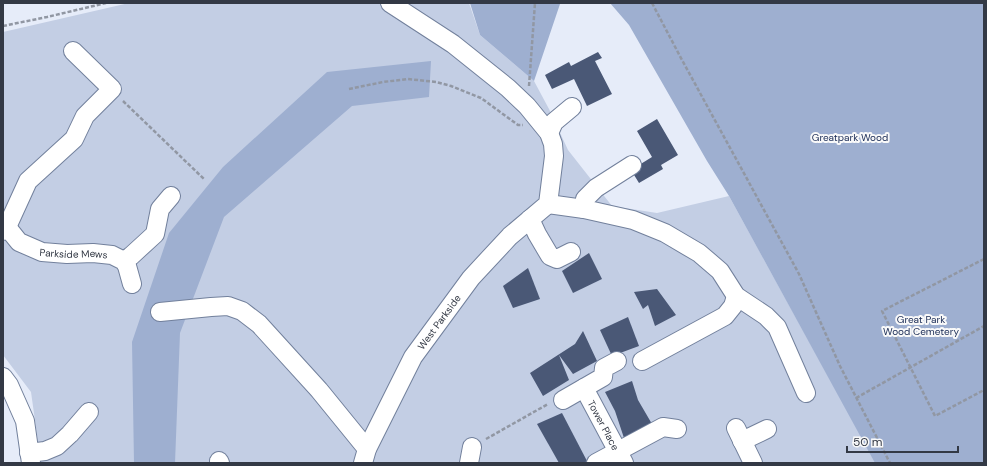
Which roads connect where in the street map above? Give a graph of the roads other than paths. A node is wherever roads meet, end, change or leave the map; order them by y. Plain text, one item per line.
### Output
1 (390, 3) edge
2 (73, 51) dead end
3 (572, 107) dead end
4 (549, 133) junction
5 (632, 165) dead end
6 (172, 196) dead end
7 (548, 204) junction
8 (584, 209) junction
9 (530, 219) junction
10 (5, 229) edge
11 (571, 252) dead end
12 (124, 261) junction
13 (132, 284) dead end
14 (736, 296) junction
15 (160, 312) dead end
16 (617, 361) dead end
17 (642, 361) dead end
18 (3, 377) edge
19 (584, 388) junction
20 (806, 393) dead end
21 (563, 400) road end
22 (89, 412) dead end
23 (767, 429) dead end
24 (677, 430) dead end
25 (365, 456) edge
26 (620, 457) edge
27 (30, 458) edge
28 (596, 463) edge
29 (753, 463) edge

1 - 4 street
2 - 10 street, Parkside Mews
3 - 4 street
4 - 7 street
5 - 8 street
6 - 12 street
7 - 8 street
7 - 9 street, West Parkside
8 - 14 street
9 - 11 street
9 - 25 street, West Parkside
10 - 12 street, Parkside Mews
12 - 13 street
14 - 17 street
14 - 20 street
15 - 25 street
16 - 19 street
18 - 27 street
19 - 21 street
19 - 26 street, Tower Place
22 - 27 street
23 - 29 street
24 - 26 street
26 - 28 street

